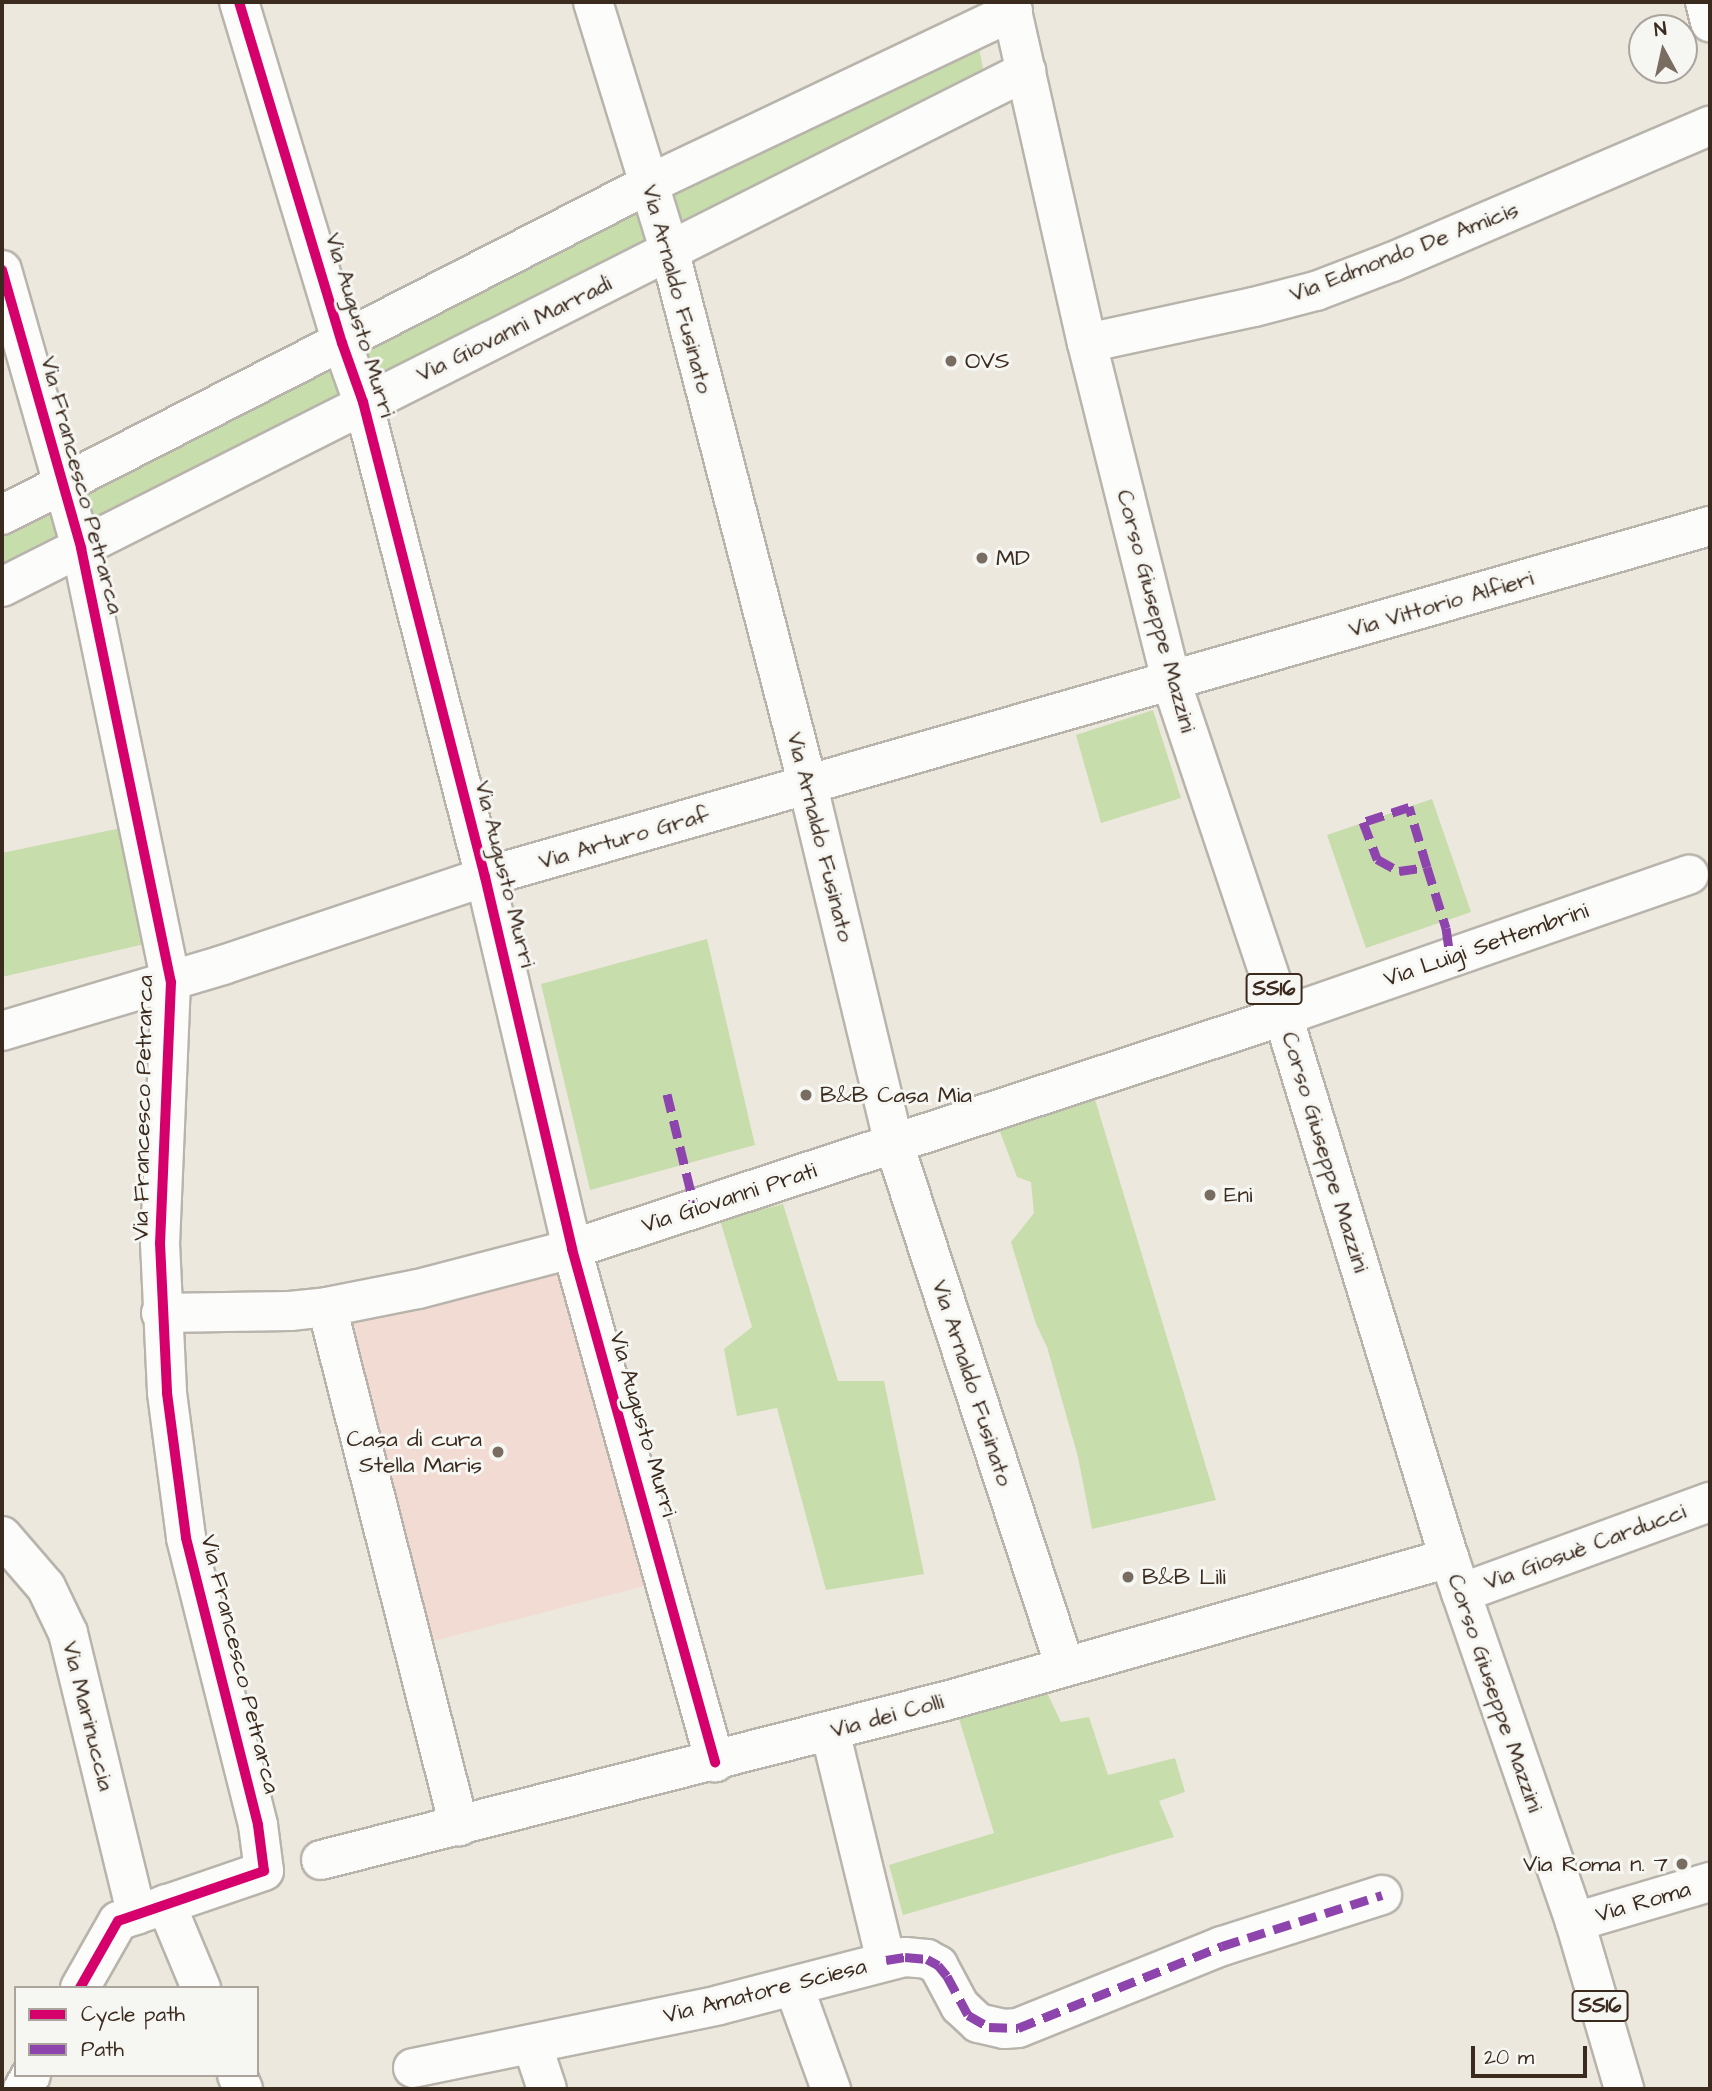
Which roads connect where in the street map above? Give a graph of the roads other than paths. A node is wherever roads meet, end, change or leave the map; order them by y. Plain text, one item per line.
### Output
1 (239, 2) edge
2 (593, 2) edge
3 (1705, 2) edge
4 (1012, 6) edge
5 (1710, 22) edge
6 (1026, 71) junction
7 (1710, 126) edge
8 (649, 184) junction
9 (670, 253) junction
10 (2, 270) edge
11 (342, 342) junction
12 (1087, 342) junction
13 (363, 402) junction
14 (61, 484) junction
15 (2, 515) edge
16 (1710, 526) edge
17 (81, 548) junction
18 (2, 587) edge
19 (1171, 681) junction
20 (808, 786) junction
21 (1689, 876) dead end
22 (485, 877) junction
23 (171, 982) junction
24 (1283, 1016) junction
25 (2, 1031) edge
26 (894, 1144) junction
27 (572, 1249) junction
28 (327, 1307) junction
29 (161, 1313) junction
30 (1710, 1502) edge
31 (2, 1536) edge
32 (1455, 1576) junction
33 (1065, 1667) junction
34 (830, 1731) junction
35 (715, 1762) junction
36 (459, 1826) junction
37 (321, 1860) dead end
38 (1710, 1882) edge
39 (1382, 1895) dead end
40 (151, 1909) junction
41 (1575, 1922) junction
42 (886, 1960) junction
43 (81, 1986) edge
44 (200, 1986) edge
45 (794, 1987) junction
46 (532, 2044) junction
47 (413, 2068) dead end
48 (547, 2089) edge
49 (831, 2089) edge
50 (1624, 2089) edge

1 - 11 street, Via Augusto Murri
2 - 8 street, Via Arnaldo Fusinato
3 - 5 street
4 - 6 street, Corso Giuseppe Mazzini / SS16
4 - 8 street
6 - 9 street, Via Giovanni Marradi
6 - 12 street, Corso Giuseppe Mazzini / SS16
7 - 12 street, Via Edmondo De Amicis
8 - 9 street, Via Arnaldo Fusinato
8 - 11 street
9 - 13 street, Via Giovanni Marradi
9 - 20 street, Via Arnaldo Fusinato
10 - 14 street, Via Francesco Petrarca
11 - 13 street, Via Augusto Murri
11 - 14 street
12 - 19 street, Corso Giuseppe Mazzini / SS16
13 - 17 street, Via Giovanni Marradi
13 - 22 street, Via Augusto Murri
14 - 15 street
14 - 17 street, Via Francesco Petrarca
16 - 19 street, Via Vittorio Alfieri
17 - 18 street, Via Giovanni Marradi
17 - 23 street, Via Francesco Petrarca
19 - 20 street, Via Arturo Graf
19 - 24 street, Corso Giuseppe Mazzini / SS16
20 - 22 street, Via Arturo Graf
20 - 26 street, Via Arnaldo Fusinato
21 - 24 street, Via Luigi Settembrini
22 - 23 street, Via Arturo Graf
22 - 27 street, Via Augusto Murri
23 - 25 street, Via Arturo Graf
23 - 29 street, Via Francesco Petrarca
24 - 26 street, Via Giovanni Prati
24 - 32 street, Corso Giuseppe Mazzini / SS16
26 - 27 street, Via Giovanni Prati
26 - 33 street, Via Arnaldo Fusinato
27 - 28 street, Via Giovanni Prati
27 - 35 street, Via Augusto Murri
28 - 29 street, Via Giovanni Prati
28 - 36 street
29 - 40 street, Via Francesco Petrarca
30 - 32 street, Via Giosuè Carducci
31 - 40 street, Via Marinuccia
32 - 33 street, Via dei Colli
32 - 41 street, Corso Giuseppe Mazzini / SS16
33 - 34 street, Via dei Colli
34 - 35 street, Via dei Colli
34 - 42 street, Via Amatore Sciesa
35 - 36 street, Via dei Colli
36 - 37 street, Via dei Colli
38 - 41 street, Via Roma
39 - 42 street
40 - 43 street
40 - 44 street, Via Marinuccia
41 - 50 street, Corso Giuseppe Mazzini / SS16
42 - 45 street, Via Amatore Sciesa
45 - 46 street, Via Amatore Sciesa
45 - 49 street
46 - 47 street, Via Amatore Sciesa
46 - 48 street

